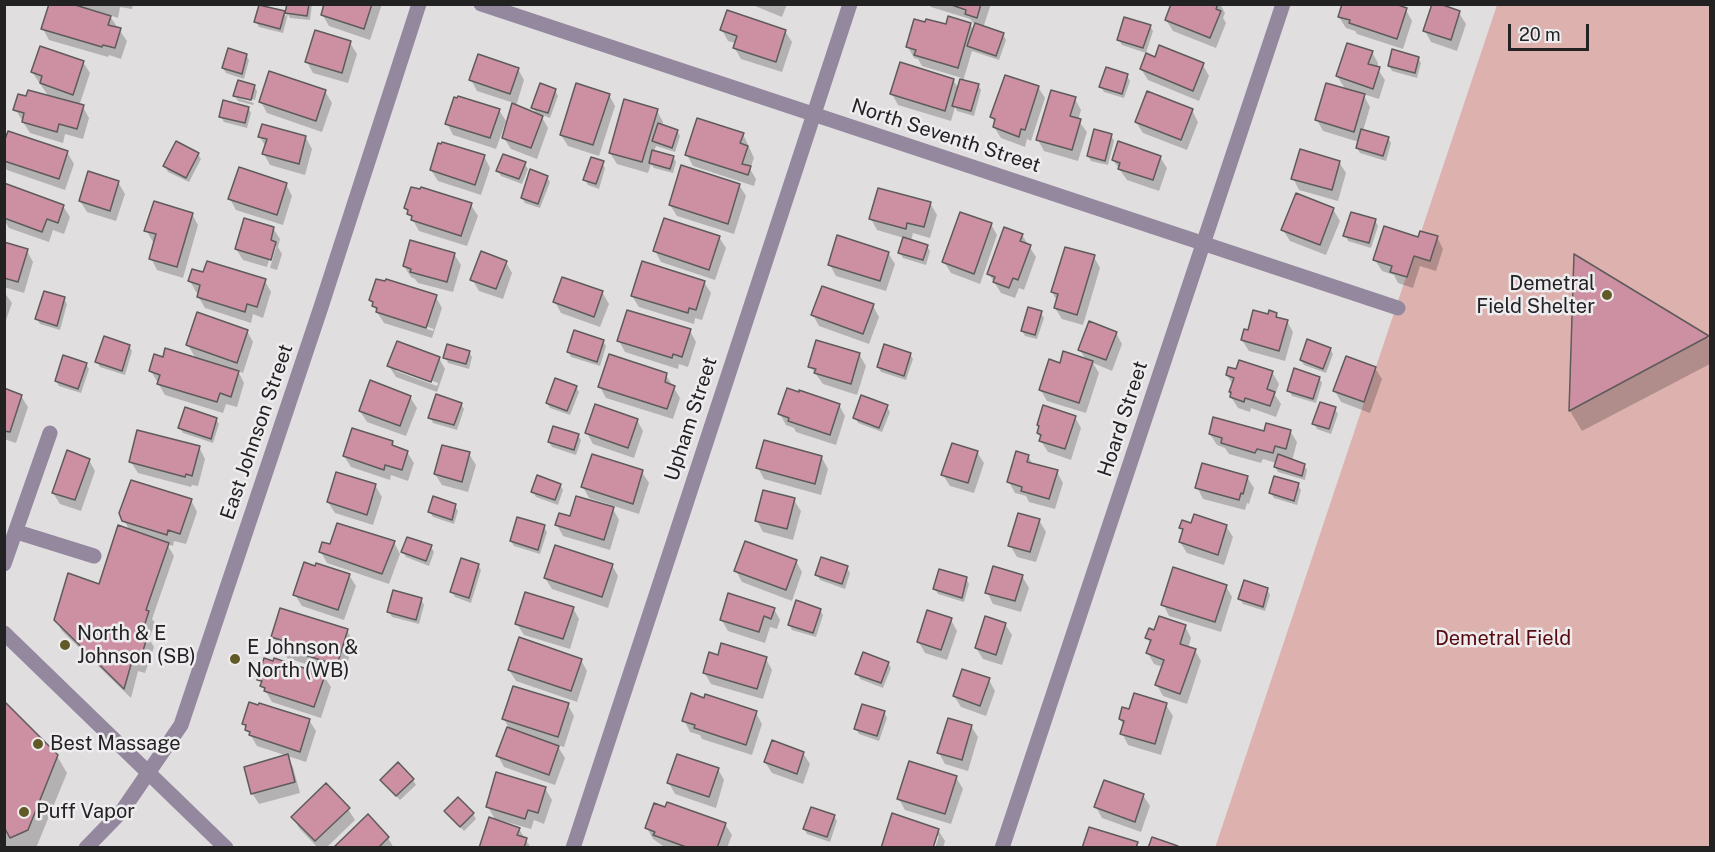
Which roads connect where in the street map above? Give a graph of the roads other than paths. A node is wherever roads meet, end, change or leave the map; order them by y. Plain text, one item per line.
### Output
1 (419, 4) edge
2 (481, 4) edge
3 (850, 4) edge
4 (1283, 4) edge
5 (814, 115) junction
6 (1204, 244) junction
7 (1398, 308) dead end
8 (50, 434) dead end
9 (17, 531) junction
10 (94, 556) dead end
11 (4, 564) edge
12 (4, 633) edge
13 (148, 771) junction
14 (86, 848) edge
15 (226, 848) edge
16 (573, 848) edge
17 (1002, 848) edge

1 - 13 street, East Johnson Street
2 - 5 street, North Seventh Street
3 - 5 street, Upham Street
4 - 6 street, Hoard Street
5 - 6 street, North Seventh Street
5 - 16 street, Upham Street
6 - 7 street, North Seventh Street
6 - 17 street, Hoard Street
8 - 9 street
9 - 10 street
9 - 11 street
12 - 13 street
13 - 14 street, East Johnson Street
13 - 15 street

